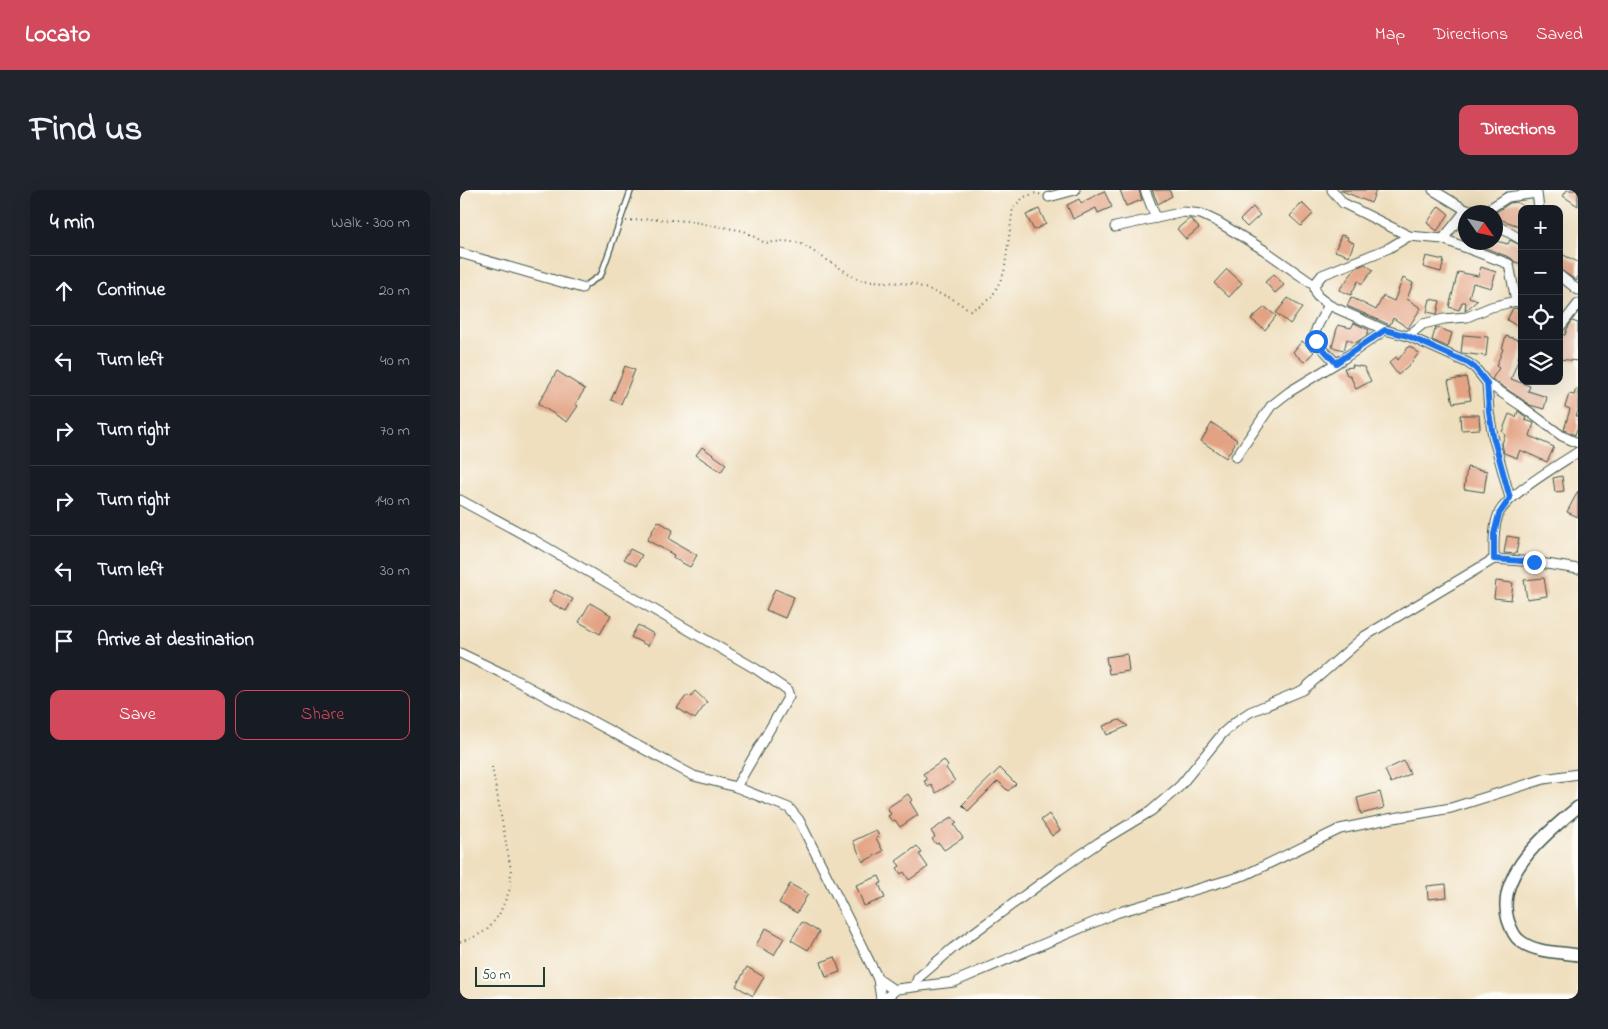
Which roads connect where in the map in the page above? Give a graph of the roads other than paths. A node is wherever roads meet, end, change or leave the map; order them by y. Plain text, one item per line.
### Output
1 (631, 190) edge
2 (1075, 190) edge
3 (1145, 190) edge
4 (1332, 190) edge
5 (1433, 190) edge
6 (1538, 192) edge
7 (1049, 197) road end
8 (1458, 205) edge
9 (1497, 205) edge
10 (1539, 205) edge
11 (1156, 218) junction
12 (1458, 220) edge
13 (1115, 227) dead end
14 (1503, 230) edge
15 (1409, 236) junction
16 (1518, 238) edge
17 (1443, 239) junction
18 (460, 253) edge
19 (1563, 278) edge
20 (1314, 285) junction
21 (582, 288) joint
22 (1578, 290) edge
23 (1518, 299) edge
24 (1518, 303) edge
25 (1578, 304) edge
26 (1329, 305) junction
27 (1563, 321) edge
28 (1385, 330) junction
29 (1408, 336) junction
30 (1336, 363) junction
31 (1487, 383) junction
32 (1578, 444) edge
33 (1578, 452) edge
34 (1236, 457) dead end
35 (1510, 498) junction
36 (460, 500) edge
37 (1494, 559) junction
38 (1578, 569) edge
39 (460, 653) edge
40 (1578, 774) edge
41 (736, 787) junction
42 (1578, 807) edge
43 (1578, 955) edge
44 (878, 979) junction
45 (915, 986) junction
46 (894, 990) junction
47 (882, 999) edge

1 - 21 lane
2 - 7 street
3 - 11 street
4 - 15 street
5 - 8 street
6 - 9 street
6 - 10 street
11 - 13 street
11 - 20 street
12 - 17 street
14 - 16 street
15 - 17 street
15 - 20 street
17 - 23 street
18 - 21 street
19 - 22 street
20 - 26 street
24 - 29 street
25 - 27 street
26 - 28 street
26 - 30 street
28 - 29 street
28 - 30 street
29 - 31 street
30 - 34 street
31 - 32 street
31 - 35 street
33 - 35 street
35 - 37 street
36 - 41 street
37 - 38 street
37 - 45 street
39 - 41 street
40 - 45 street
41 - 44 street
42 - 43 street
44 - 46 street
44 - 47 street
45 - 46 street
46 - 47 street

